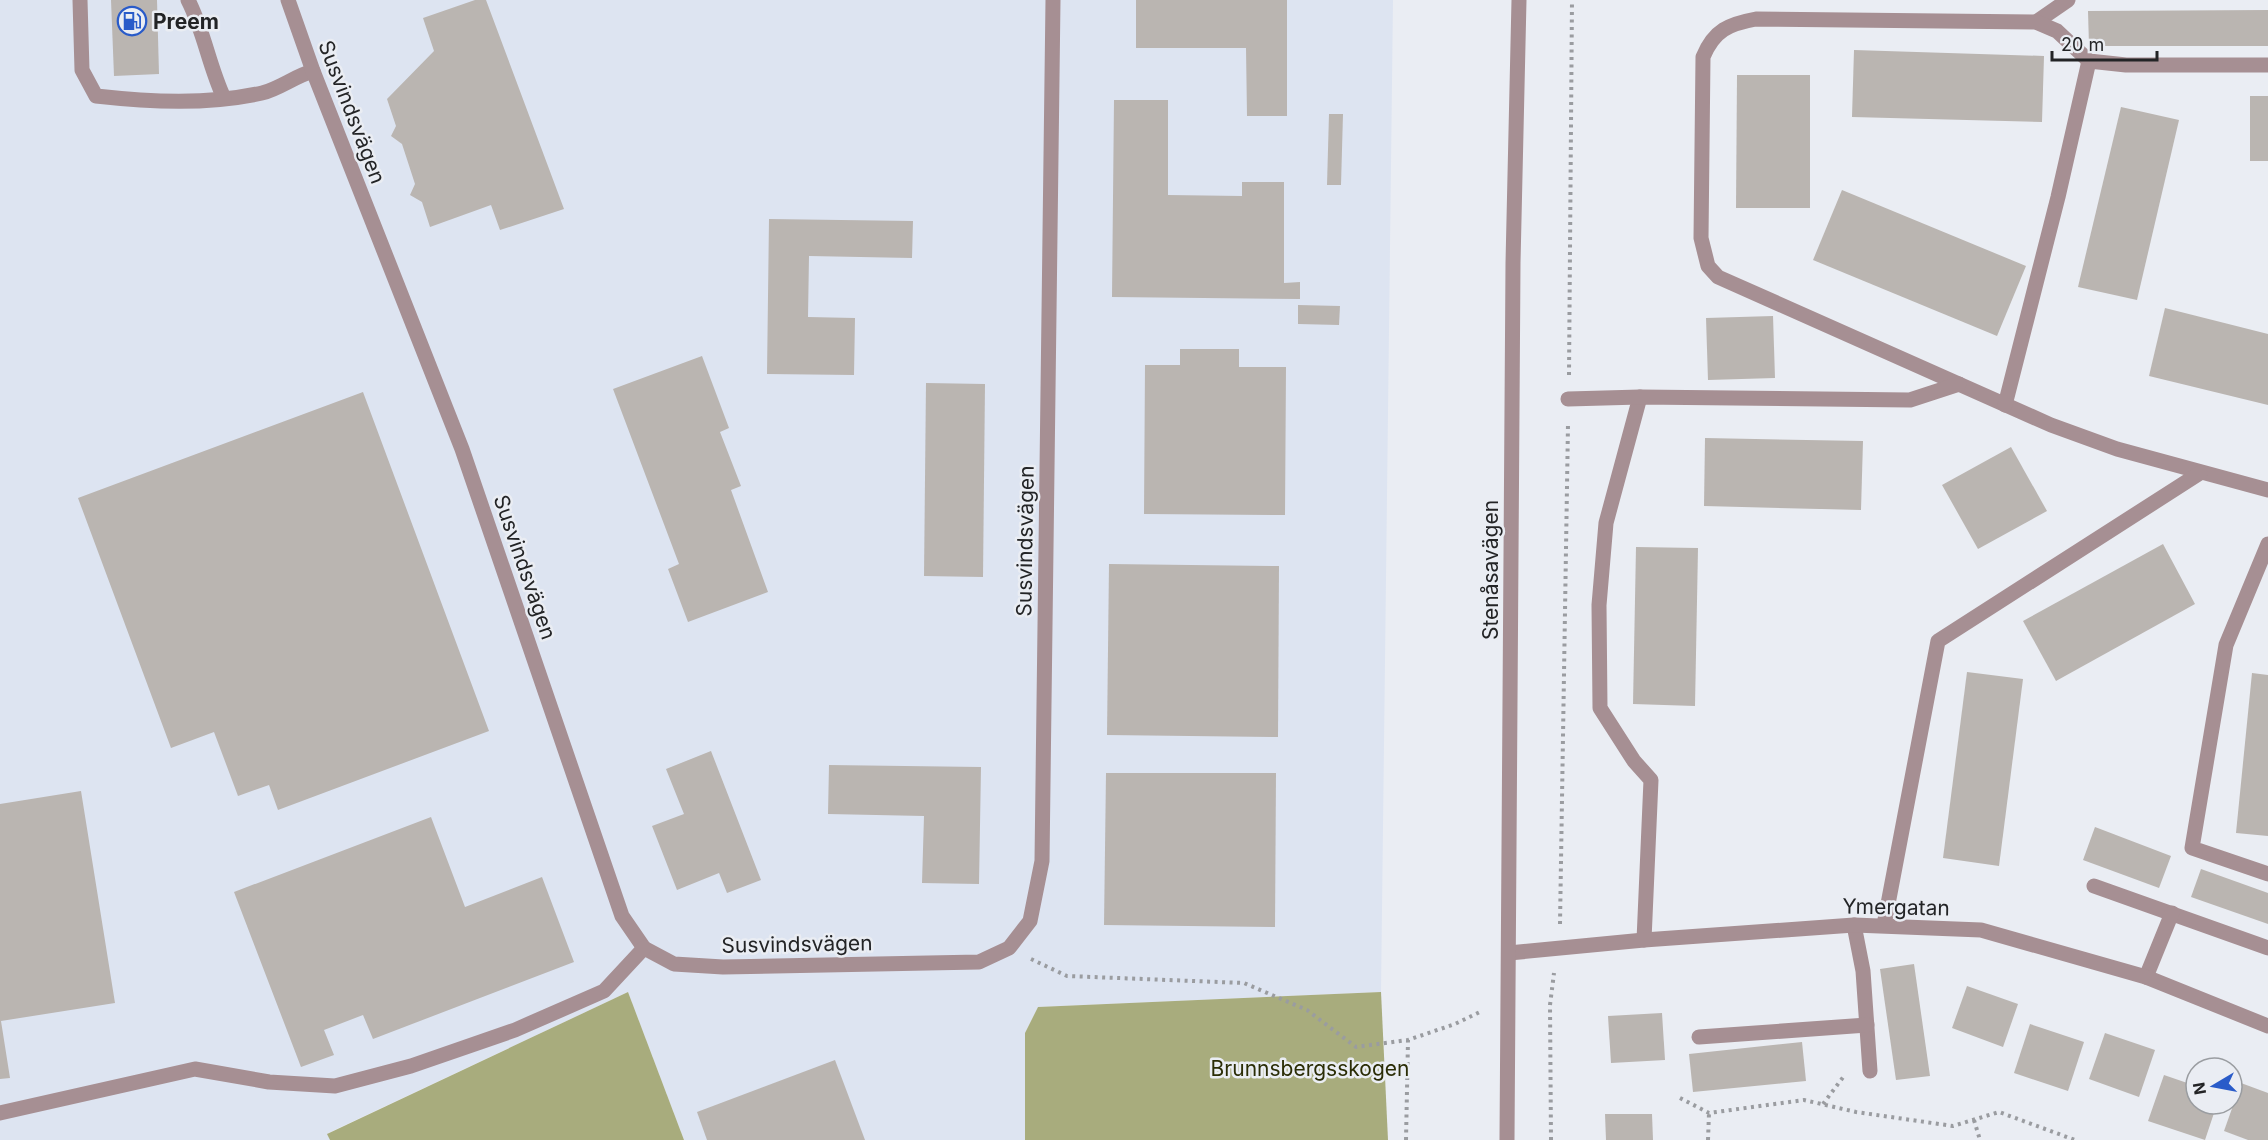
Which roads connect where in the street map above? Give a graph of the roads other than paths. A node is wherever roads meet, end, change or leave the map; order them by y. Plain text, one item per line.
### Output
1 (80, 0) edge
2 (188, 0) edge
3 (288, 0) edge
4 (1053, 0) edge
5 (1519, 0) edge
6 (2068, 0) edge
7 (2036, 22) junction
8 (2089, 61) junction
9 (2268, 65) edge
10 (313, 71) junction
11 (224, 98) junction
12 (1959, 384) junction
13 (1640, 397) junction
14 (1568, 399) road end
15 (2005, 405) junction
16 (2200, 473) junction
17 (2268, 490) edge
18 (2268, 544) edge
19 (2268, 874) edge
20 (2094, 886) dead end
21 (2172, 913) junction
22 (1884, 925) junction
23 (1854, 926) junction
24 (1644, 940) junction
25 (644, 948) junction
26 (2268, 948) edge
27 (1509, 953) junction
28 (2146, 977) junction
29 (1867, 1025) junction
30 (2268, 1026) edge
31 (1699, 1037) dead end
32 (1870, 1071) road end
33 (0, 1113) edge
34 (1507, 1140) edge

1 - 11 street
2 - 11 street
3 - 10 street, Susvindsvägen
4 - 25 street, Susvindsvägen
5 - 27 street, Stenåsavägen
6 - 7 street
7 - 8 street
7 - 12 street
8 - 9 street
8 - 15 street
10 - 11 street
10 - 25 street, Susvindsvägen
12 - 13 street
12 - 15 street
13 - 14 street
13 - 24 street
15 - 16 street
16 - 17 street
16 - 22 street
18 - 19 street
20 - 21 street
21 - 26 street
21 - 28 street
22 - 23 street, Ymergatan
22 - 28 street, Ymergatan
23 - 24 street, Ymergatan
23 - 29 street
24 - 27 street, Ymergatan
25 - 33 street
27 - 34 street, Stenåsavägen
28 - 30 street, Ymergatan
29 - 31 street
29 - 32 street

